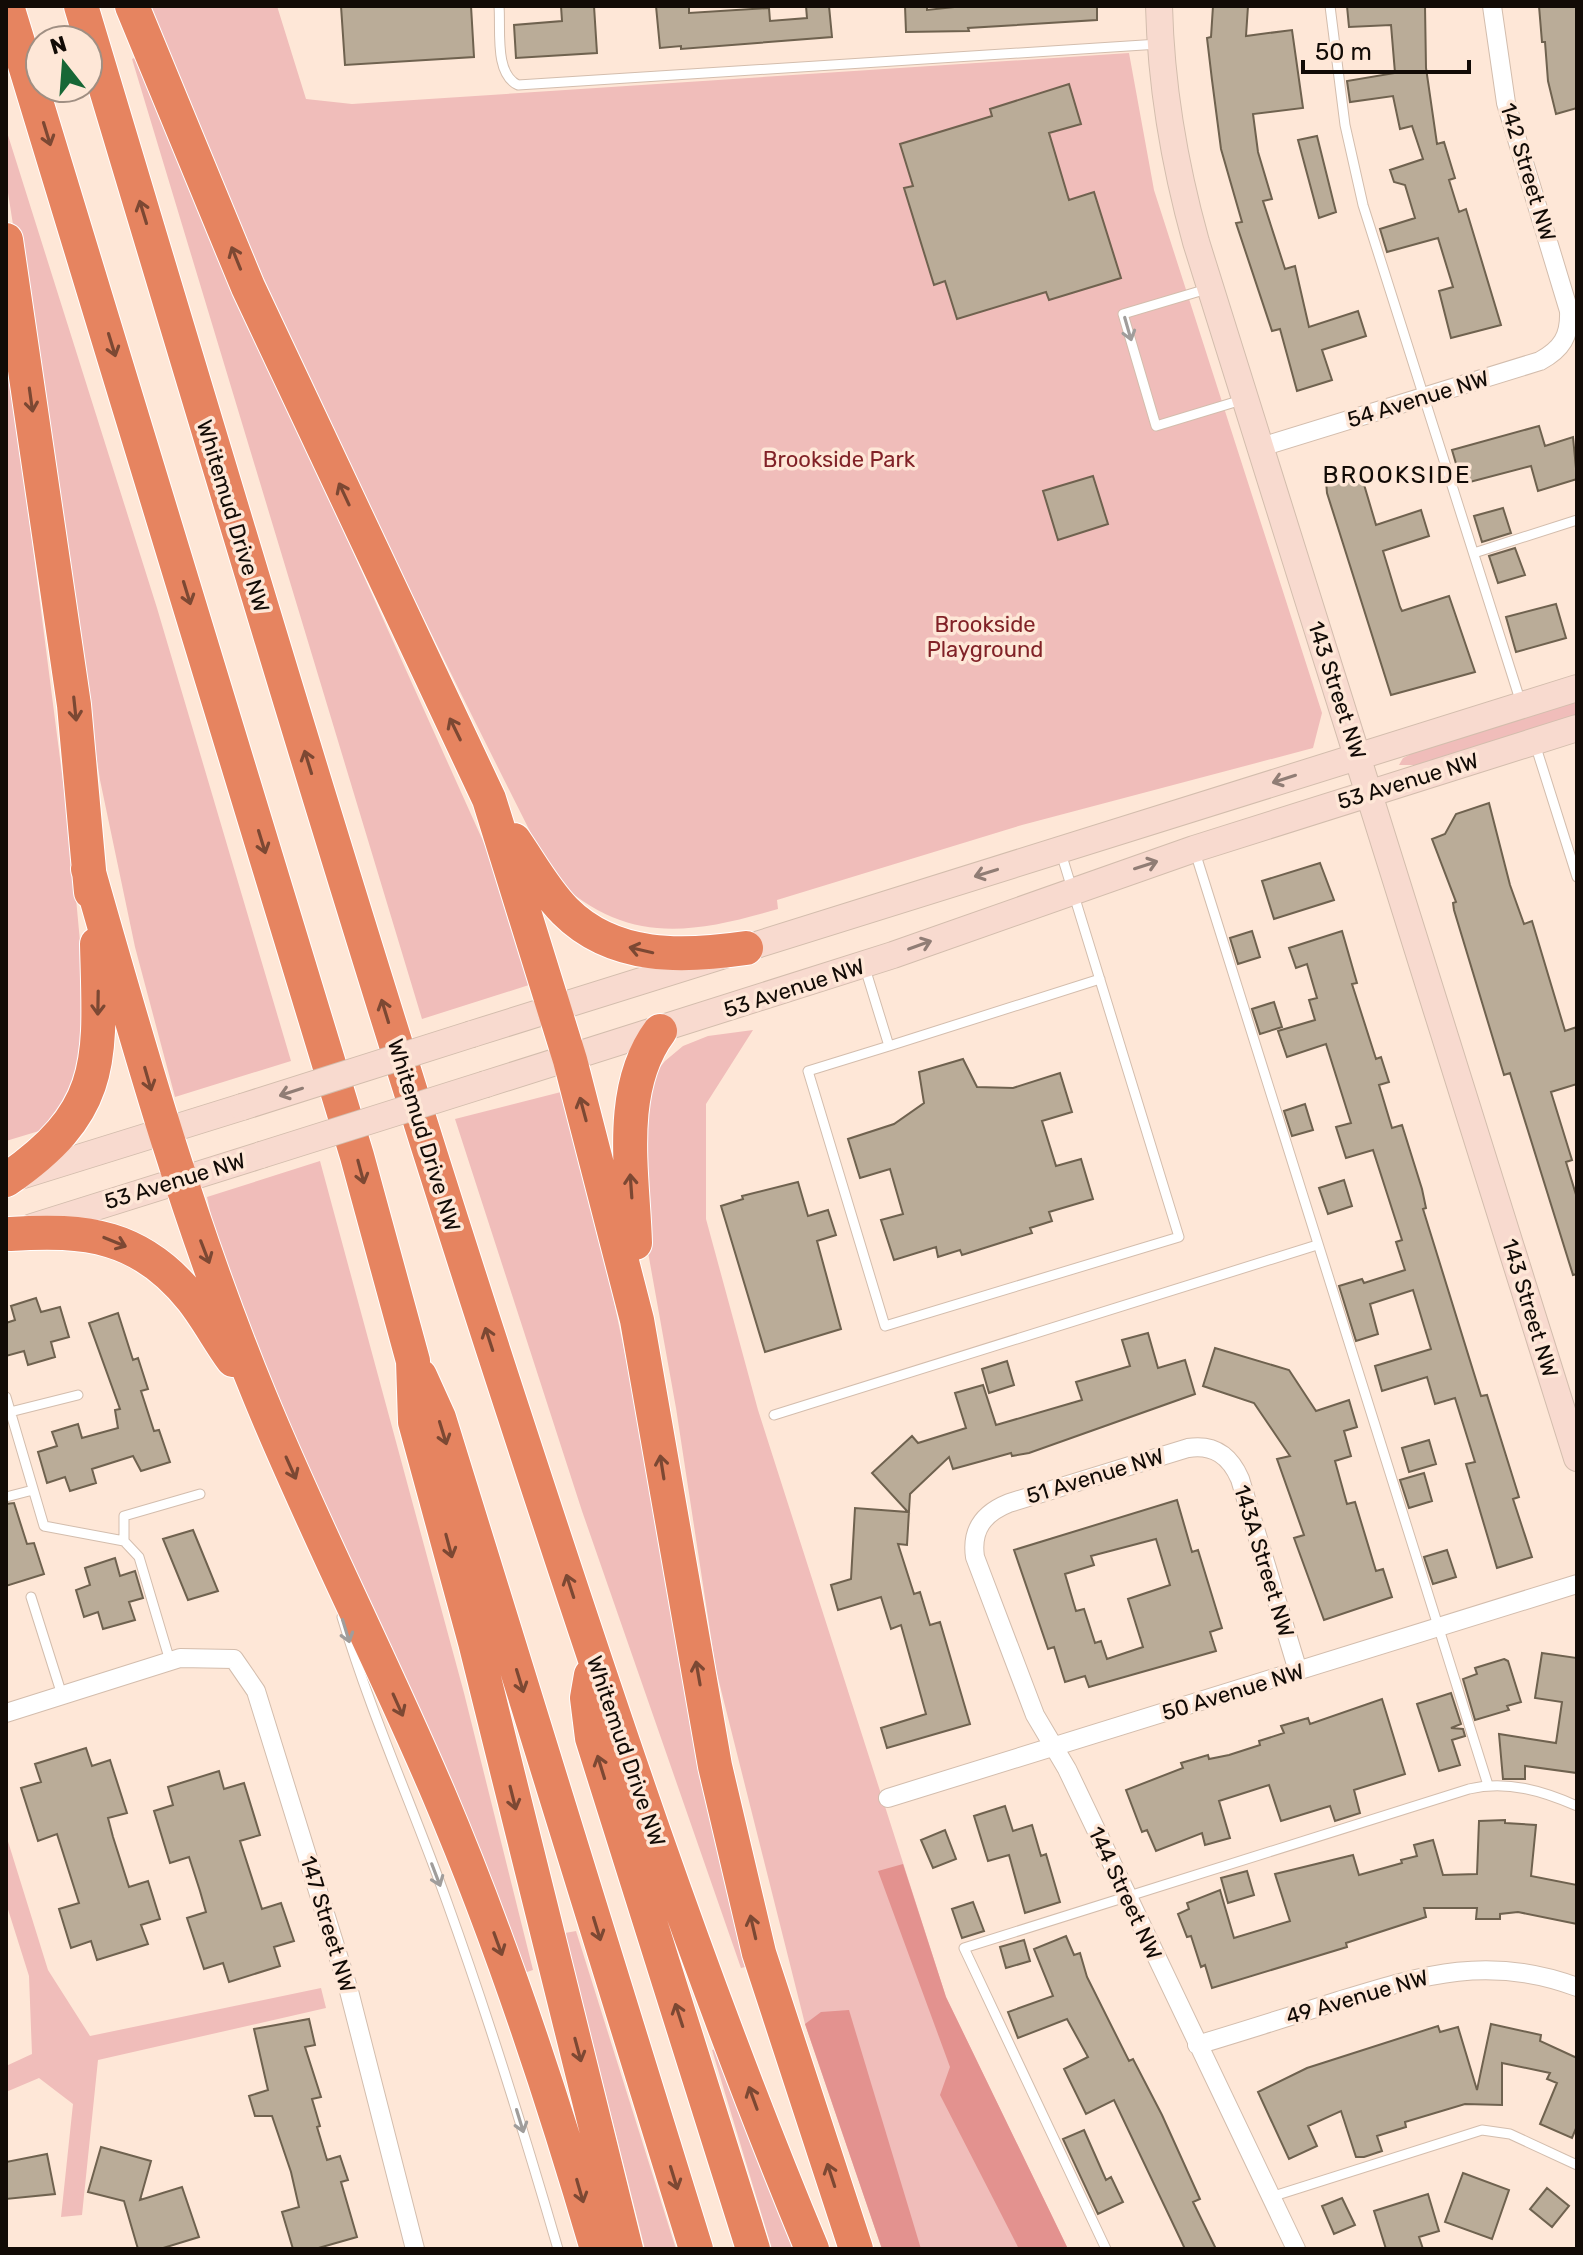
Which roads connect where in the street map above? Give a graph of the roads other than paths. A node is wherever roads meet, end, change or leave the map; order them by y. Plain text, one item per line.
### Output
1 (7, 6) edge
2 (81, 6) edge
3 (132, 6) edge
4 (499, 6) edge
5 (1159, 6) edge
6 (1330, 6) edge
7 (1492, 6) edge
8 (1160, 44) junction
9 (6, 240) edge
10 (1210, 288) junction
11 (1566, 337) joint
12 (1424, 397) junction
13 (1245, 398) junction
14 (1261, 447) junction
15 (1577, 520) edge
16 (1474, 553) junction
17 (1577, 688) edge
18 (1521, 705) junction
19 (1577, 728) edge
20 (1534, 741) junction
21 (1358, 755) junction
22 (1370, 793) junction
23 (489, 799) junction
24 (1060, 849) junction
25 (1194, 849) junction
26 (88, 869) junction
27 (1577, 877) edge
28 (1072, 889) junction
29 (746, 948) junction
30 (864, 965) junction
31 (1100, 979) junction
32 (555, 1009) junction
33 (660, 1031) junction
34 (889, 1046) junction
35 (570, 1060) junction
36 (163, 1132) junction
37 (178, 1179) junction
38 (6, 1180) edge
39 (8, 1234) edge
40 (1317, 1245) junction
41 (637, 1320) junction
42 (413, 1361) junction
43 (78, 1395) dead end
44 (259, 1396) junction
45 (6, 1397) edge
46 (10, 1412) junction
47 (774, 1415) dead end
48 (1224, 1455) joint
49 (1577, 1458) edge
50 (33, 1490) junction
51 (200, 1494) dead end
52 (6, 1497) edge
53 (307, 1503) junction
54 (975, 1532) joint
55 (124, 1541) junction
56 (1577, 1584) edge
57 (333, 1589) dead end
58 (31, 1597) dead end
59 (337, 1604) dead end
60 (1440, 1627) junction
61 (175, 1660) junction
62 (594, 1660) junction
63 (1298, 1671) junction
64 (62, 1695) junction
65 (6, 1713) edge
66 (1054, 1747) junction
67 (1488, 1785) junction
68 (888, 1798) dead end
69 (1577, 1806) edge
70 (1126, 1897) junction
71 (1577, 1987) edge
72 (1197, 2045) junction
73 (1577, 2165) edge
74 (1271, 2197) junction
75 (415, 2249) edge
76 (558, 2249) edge
77 (597, 2249) edge
78 (626, 2249) edge
79 (696, 2249) edge
80 (753, 2249) edge
81 (812, 2249) edge
82 (856, 2249) edge
83 (1106, 2249) edge
84 (1296, 2249) edge

1 -> 42 highway
62 -> 2 highway, Whitemud Drive NW
23 -> 3 highway
4 - 8 lane
5 - 8 street, 143 Street NW
6 - 12 lane
7 - 11 street, 142 Street NW
8 - 10 street, 143 Street NW
9 -> 26 highway
10 - 13 street, 143 Street NW
10 -> 13 lane
11 - 12 street, 54 Avenue NW
12 - 14 street, 54 Avenue NW
12 - 16 lane
13 - 14 street, 143 Street NW
14 - 21 street, 143 Street NW
15 - 16 lane
16 - 18 lane
17 - 18 street, 53 Avenue NW
18 - 21 street, 53 Avenue NW
19 - 20 street, 53 Avenue NW
20 - 22 street, 53 Avenue NW
20 - 27 lane
21 - 22 street, 143 Street NW
21 -> 24 street, 53 Avenue NW
22 - 25 street, 53 Avenue NW
22 - 49 street, 143 Street NW
29 -> 23 highway
23 - 32 highway
24 - 28 lane
24 -> 29 street, 53 Avenue NW
28 -> 25 street, 53 Avenue NW
25 - 40 lane
26 -> 36 highway
26 -> 38 highway
30 -> 28 street, 53 Avenue NW
28 - 31 lane
29 - 32 street, 53 Avenue NW
30 - 33 street, 53 Avenue NW
30 - 34 lane
31 - 34 lane
31 - 34 lane
32 - 35 highway
32 -> 36 street, 53 Avenue NW, bridge
33 - 35 street, 53 Avenue NW
41 -> 33 highway
35 - 37 street, 53 Avenue NW, bridge
41 -> 35 highway
36 - 37 highway
36 - 38 street, 53 Avenue NW
37 - 39 street, 53 Avenue NW
37 -> 44 highway
39 -> 44 highway
40 - 47 lane
40 - 60 lane
82 -> 41 highway
42 -> 78 highway
42 -> 79 highway
43 - 46 lane
44 -> 53 highway
45 - 46 lane
46 - 50 lane
48 - 54 street, 51 Avenue NW
48 - 63 street, 143A Street NW
50 - 52 lane
50 - 55 lane
51 - 55 lane
53 - 57 lane
53 -> 77 highway
54 - 66 street, 144 Street NW
55 - 61 lane
56 - 60 street, 50 Avenue NW
58 - 64 lane
59 -> 76 lane
60 - 63 street, 50 Avenue NW
60 - 67 lane
61 - 64 street
61 - 75 street, 147 Street NW
80 -> 62 highway
81 -> 62 highway, Whitemud Drive NW
63 - 66 street, 50 Avenue NW
64 - 65 street
66 - 68 street, 50 Avenue NW
66 - 70 street, 144 Street NW
67 - 69 lane
67 - 70 lane
70 - 72 street, 144 Street NW
70 - 83 lane
71 - 72 street, 49 Avenue NW
72 - 74 street, 144 Street NW
73 - 74 lane
74 - 84 street, 144 Street NW

